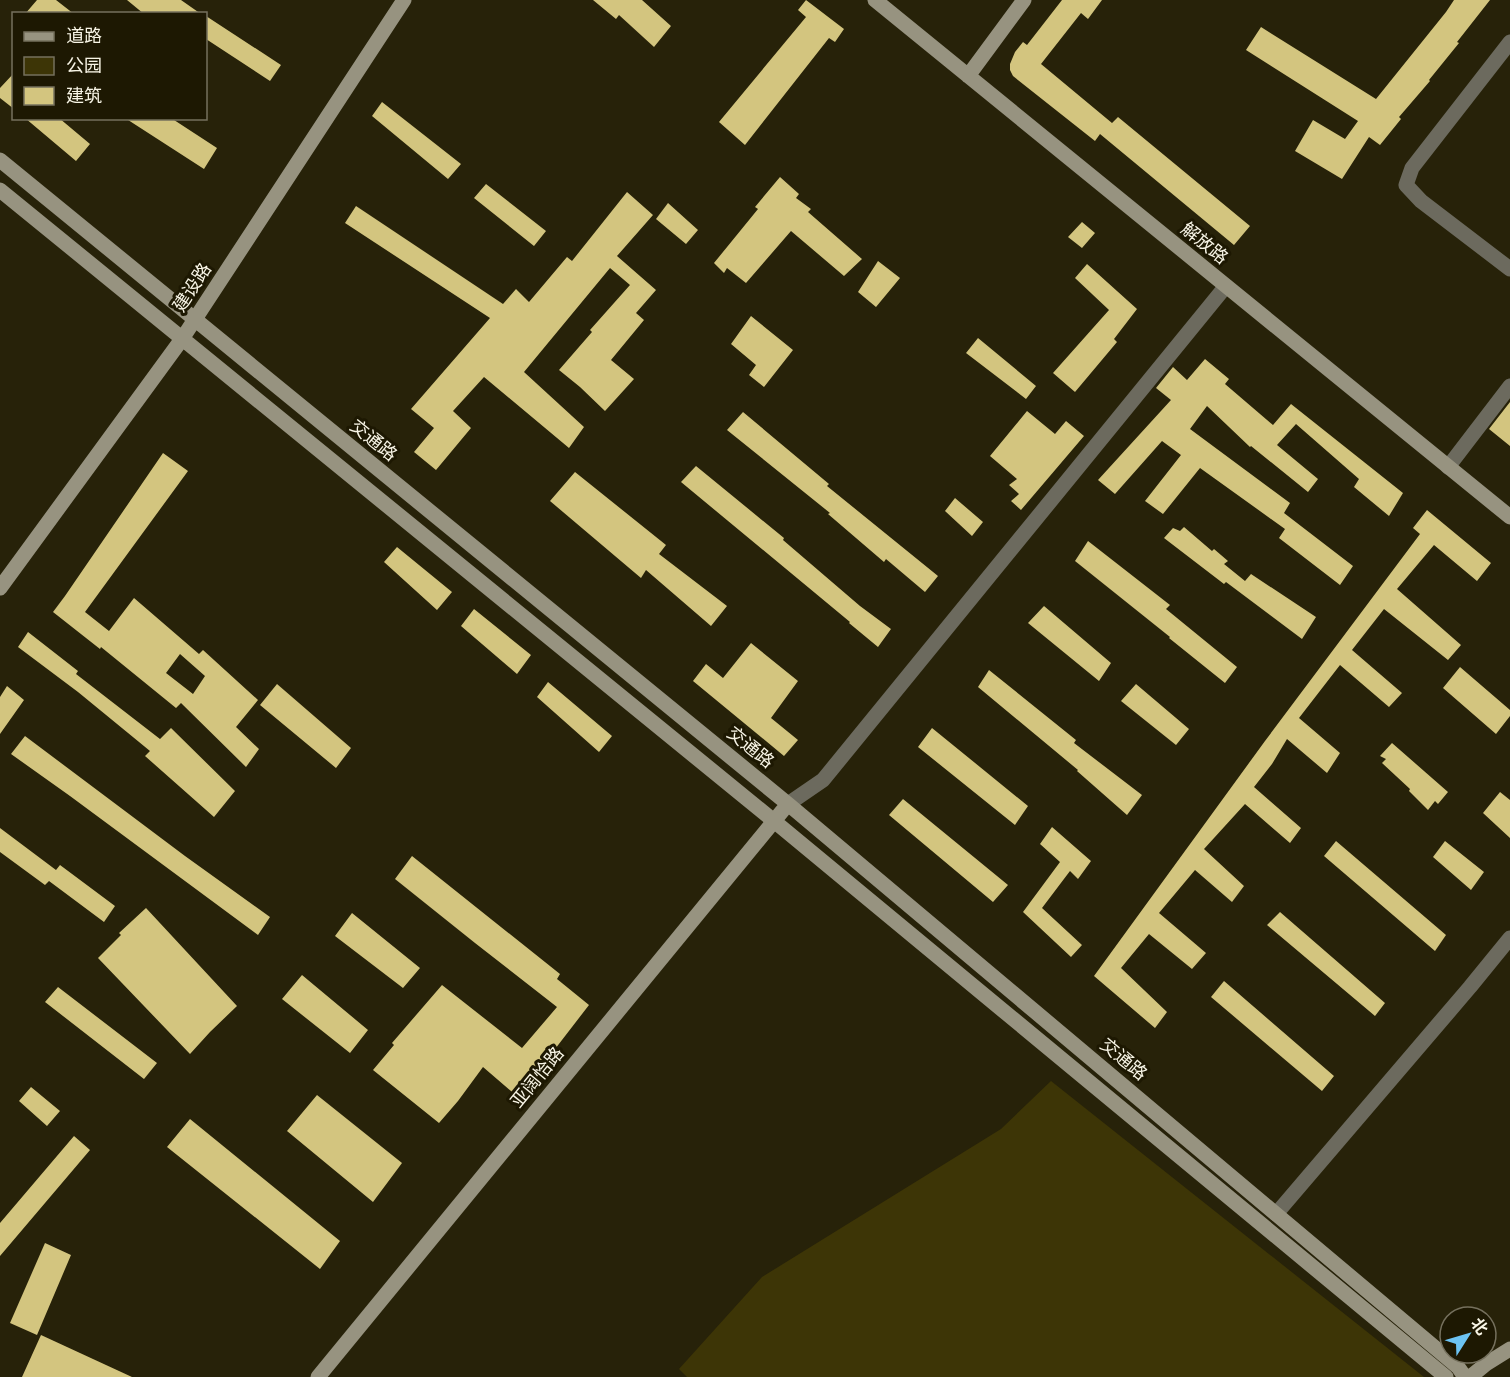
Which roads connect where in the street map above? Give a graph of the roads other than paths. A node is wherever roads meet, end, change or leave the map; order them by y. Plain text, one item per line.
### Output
1 (404, 0) edge
2 (874, 0) edge
3 (1024, 0) edge
4 (1510, 42) edge
5 (968, 76) junction
6 (0, 160) edge
7 (0, 190) edge
8 (1510, 269) edge
9 (1226, 286) junction
10 (195, 320) junction
11 (182, 339) junction
12 (1510, 386) edge
13 (1448, 467) junction
14 (1510, 517) edge
15 (0, 588) edge
16 (788, 804) junction
17 (774, 821) junction
18 (1510, 938) edge
19 (1276, 1214) junction
20 (1510, 1349) edge
21 (318, 1377) edge
22 (1446, 1377) edge
23 (1467, 1377) edge

1 - 10 main road, 建设路
2 - 5 main road, 解放路
3 - 5 main road
4 - 8 street
5 - 9 main road, 解放路
6 - 10 main road, 交通路
7 - 11 main road
9 - 13 main road, 解放路
9 - 16 street
10 - 11 main road, 建设路
10 - 16 main road, 交通路
11 - 15 main road, 建设路
11 - 17 main road
12 - 13 street
13 - 14 main road, 解放路
16 - 17 main road, 亚阔恰路
16 - 19 main road, 交通路
17 - 21 main road, 亚阔恰路
17 - 22 main road
18 - 19 street
19 - 23 main road, 交通路
20 - 23 main road

